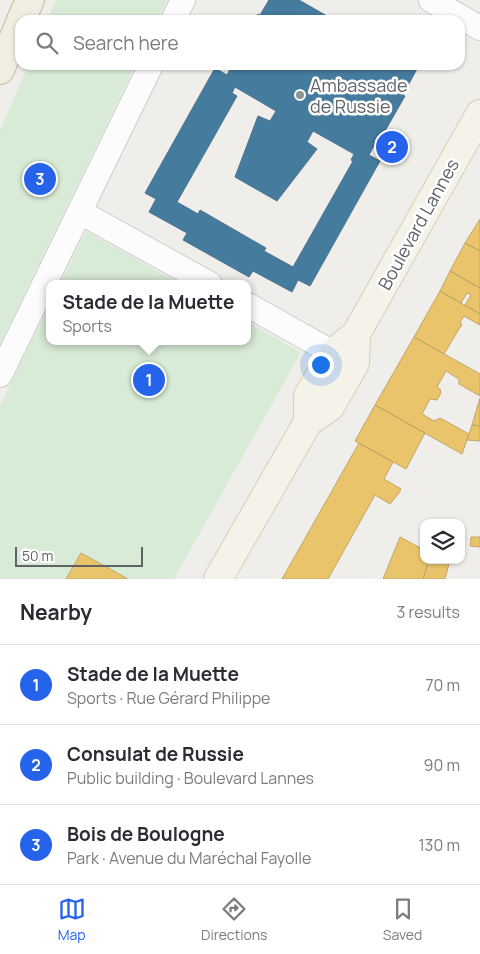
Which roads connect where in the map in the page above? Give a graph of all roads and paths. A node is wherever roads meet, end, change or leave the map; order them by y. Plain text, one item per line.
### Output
1 (30, 0) edge
2 (183, 0) edge
3 (431, 0) edge
4 (24, 15) edge
5 (176, 15) edge
6 (457, 15) edge
7 (465, 19) edge
8 (480, 28) edge
9 (15, 36) edge
10 (0, 70) edge
11 (149, 70) edge
12 (480, 114) edge
13 (80, 212) junction
14 (47, 280) edge
15 (203, 280) edge
16 (46, 281) edge
17 (251, 307) edge
18 (356, 334) junction
19 (333, 352) junction
20 (0, 375) edge
21 (308, 422) junction
22 (218, 579) edge

1 - 4 highway
2 - 5 street
3 - 6 street
7 - 8 street
9 - 10 highway
11 - 13 street
12 - 18 main road, Boulevard Lannes
13 - 14 street
13 - 15 street
16 - 20 street
17 - 19 street
18 - 19 main road, Boulevard Lannes
18 - 21 main road, Boulevard Lannes
19 - 21 main road, Boulevard Lannes
21 - 22 main road, Boulevard Lannes

